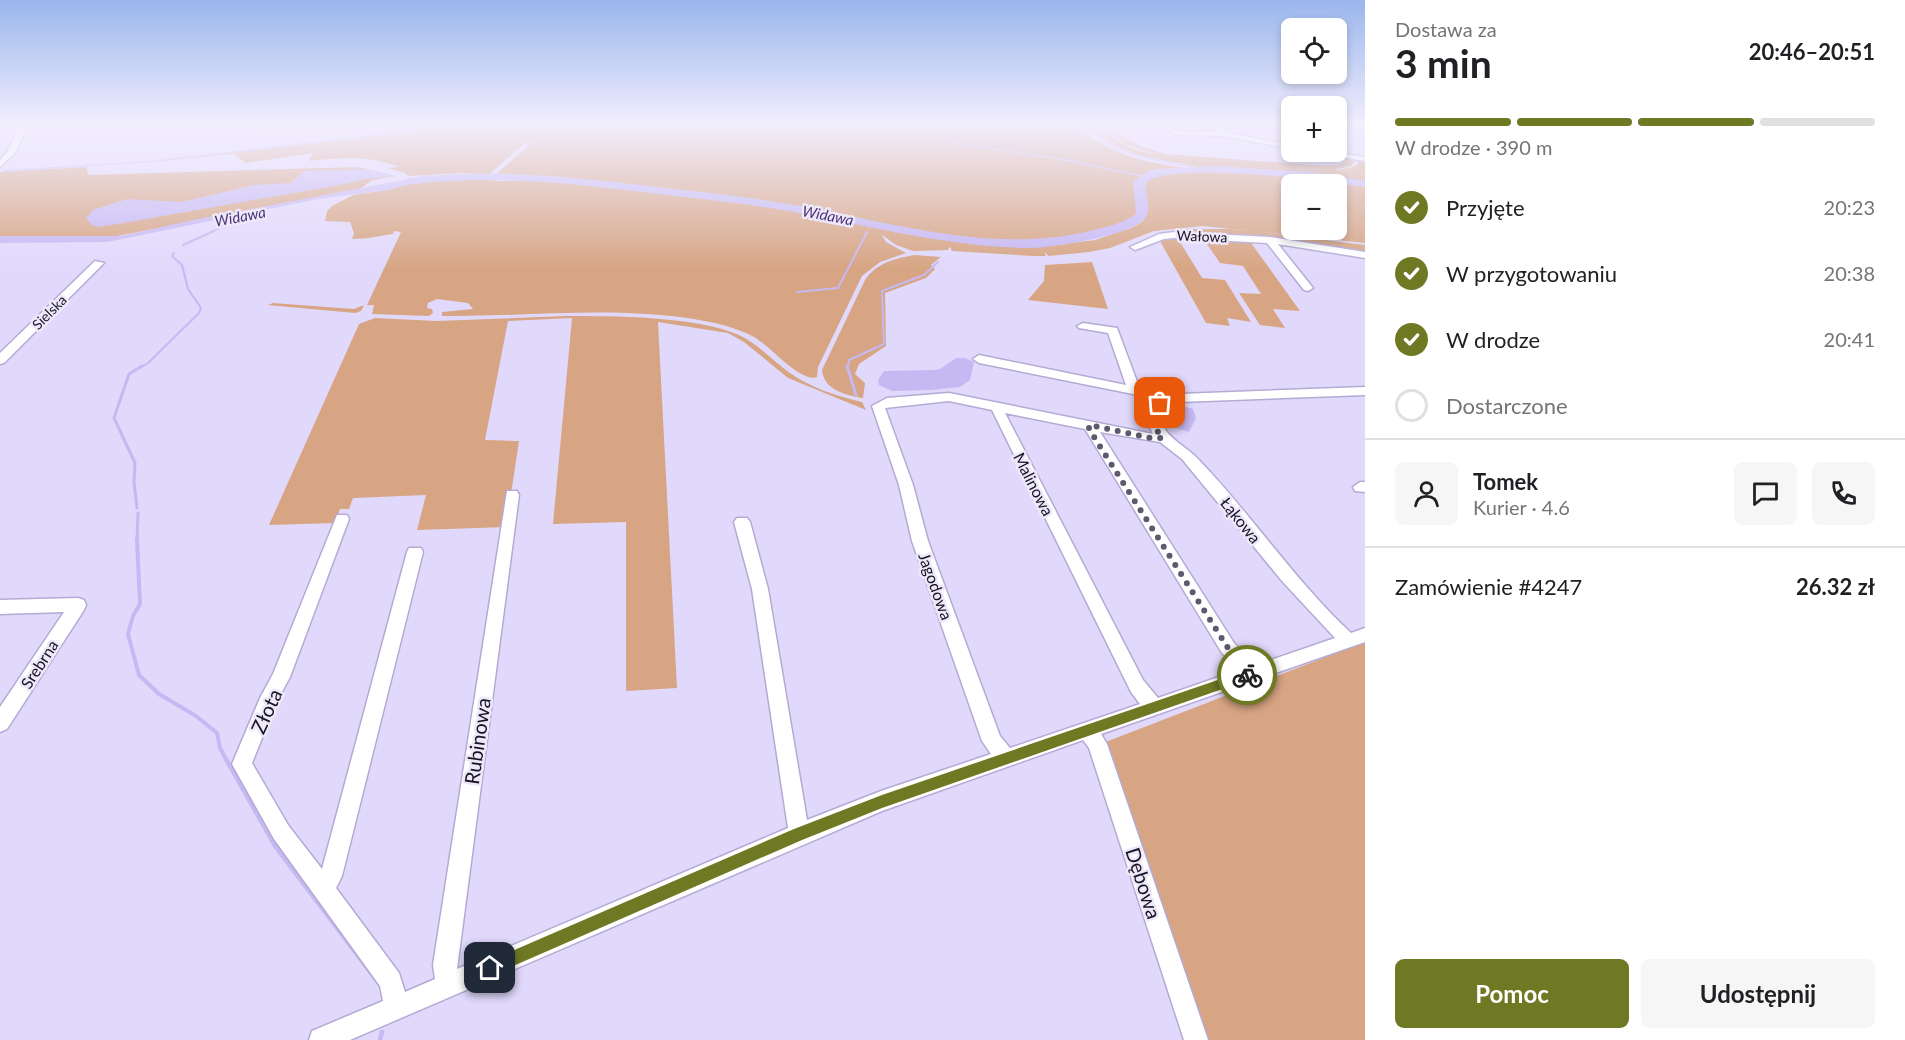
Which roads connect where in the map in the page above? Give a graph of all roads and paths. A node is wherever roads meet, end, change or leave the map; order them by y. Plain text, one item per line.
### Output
1 (1270, 240) junction
2 (1135, 247) dead end
3 (1347, 253) junction
4 (1365, 255) edge
5 (99, 263) dead end
6 (1361, 267) dead end
7 (1308, 288) dead end
8 (1083, 326) dead end
9 (0, 360) edge
10 (984, 361) dead end
11 (1134, 390) junction
12 (1365, 391) edge
13 (1167, 400) junction
14 (998, 408) junction
15 (1089, 425) junction
16 (1163, 438) junction
17 (512, 495) dead end
18 (342, 519) dead end
19 (742, 522) dead end
20 (415, 552) dead end
21 (0, 607) edge
22 (1357, 638) edge
23 (1253, 673) junction
24 (1153, 706) junction
25 (0, 723) edge
26 (1086, 729) junction
27 (1006, 757) junction
28 (798, 834) junction
29 (322, 888) junction
30 (448, 986) junction
31 (396, 1008) junction
32 (321, 1040) edge
33 (1196, 1040) edge

1 - 2 street, Wałowa
1 - 3 street, Wałowa
1 - 7 street
3 - 4 street, Wałowa
3 - 6 street
5 - 9 street, Sielska
8 - 11 street
10 - 11 street
11 - 13 street
12 - 13 street
13 - 16 street
14 - 15 street
14 - 24 street, Malinowa
14 - 27 street, Jagodowa
15 - 16 street
15 - 23 street
16 - 22 street, Łąkowa
17 - 30 street, Rubinowa
18 - 29 street, Złota
19 - 28 street
20 - 29 street
21 - 25 street, Srebrna
22 - 23 street
23 - 24 street
24 - 26 street
26 - 27 street
26 - 33 street, Dębowa
27 - 28 street
28 - 30 street
29 - 31 street, Złota
30 - 31 street
31 - 32 street

